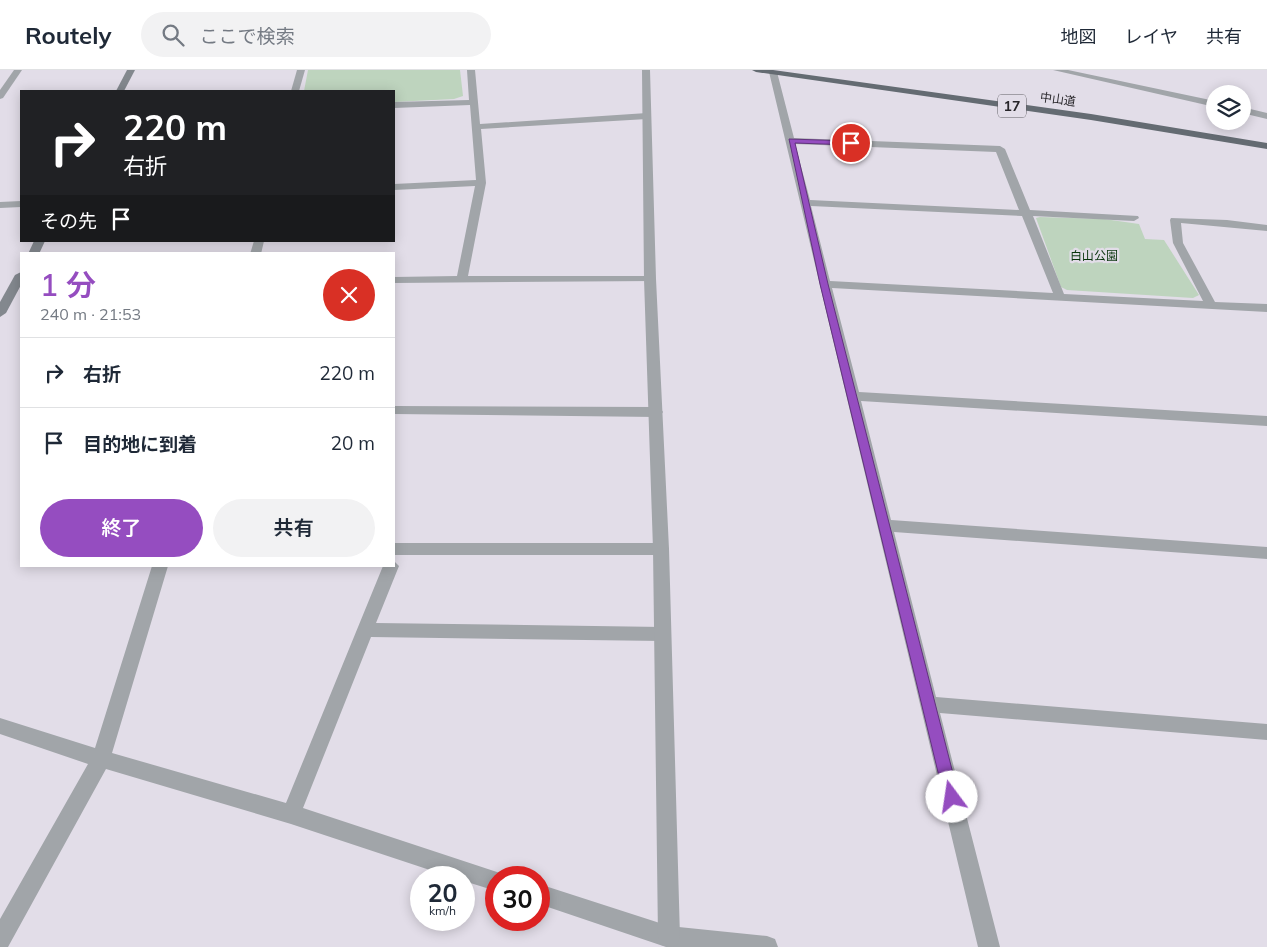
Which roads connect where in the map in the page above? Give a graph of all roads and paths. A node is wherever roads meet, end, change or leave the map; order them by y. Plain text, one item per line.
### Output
1 (18, 70) edge
2 (131, 70) edge
3 (301, 70) edge
4 (470, 70) edge
5 (646, 70) edge
6 (756, 70) edge
7 (1056, 70) edge
8 (773, 72) junction
9 (4, 85) edge
10 (121, 90) edge
11 (295, 90) edge
12 (0, 96) edge
13 (472, 102) junction
14 (1206, 102) edge
15 (395, 105) edge
16 (1251, 112) edge
17 (647, 116) junction
18 (1267, 116) edge
19 (475, 127) junction
20 (791, 140) junction
21 (1267, 146) edge
22 (481, 183) junction
23 (395, 187) edge
24 (805, 203) junction
25 (20, 204) edge
26 (0, 205) edge
27 (1026, 212) junction
28 (1134, 218) dead end
29 (1267, 228) edge
30 (20, 277) edge
31 (650, 279) junction
32 (395, 280) edge
33 (462, 280) junction
34 (824, 284) junction
35 (1060, 297) junction
36 (1211, 305) junction
37 (1267, 308) edge
38 (0, 313) edge
39 (852, 396) junction
40 (395, 410) edge
41 (656, 412) junction
42 (1267, 422) edge
43 (884, 525) junction
44 (661, 549) junction
45 (395, 553) edge
46 (1267, 553) edge
47 (160, 567) edge
48 (392, 567) edge
49 (366, 630) junction
50 (663, 634) junction
51 (928, 704) junction
52 (0, 726) edge
53 (1267, 732) edge
54 (101, 759) junction
55 (291, 814) junction
56 (485, 877) edge
57 (550, 898) edge
58 (0, 940) edge
59 (669, 942) edge
60 (767, 947) edge
61 (989, 947) edge

1 - 9 street
2 - 10 main road
3 - 11 street
4 - 13 street
5 - 17 street
6 - 8 highway, 中山道 / 17
7 - 14 street
8 - 20 street
8 - 21 highway, 中山道 / 17
9 - 12 street
13 - 15 street
13 - 19 street
16 - 18 street
17 - 19 street
17 - 31 street
19 - 22 street
20 - 24 street
20 - 27 street
22 - 23 street
22 - 33 street
24 - 27 street
24 - 34 street
25 - 26 street
27 - 28 street
27 - 35 street
29 - 36 street
30 - 38 main road
31 - 33 street
31 - 41 street
32 - 33 street
34 - 35 street
34 - 39 street
35 - 36 street
36 - 37 street
39 - 42 street
39 - 43 street
40 - 41 street
41 - 44 street
43 - 46 street
43 - 51 street
44 - 45 street
44 - 50 street
47 - 54 street
48 - 49 street
49 - 50 street
49 - 55 street
50 - 59 street
51 - 53 street
51 - 61 street
52 - 54 street
54 - 55 street
54 - 58 street
55 - 56 street
57 - 59 street
59 - 60 street

